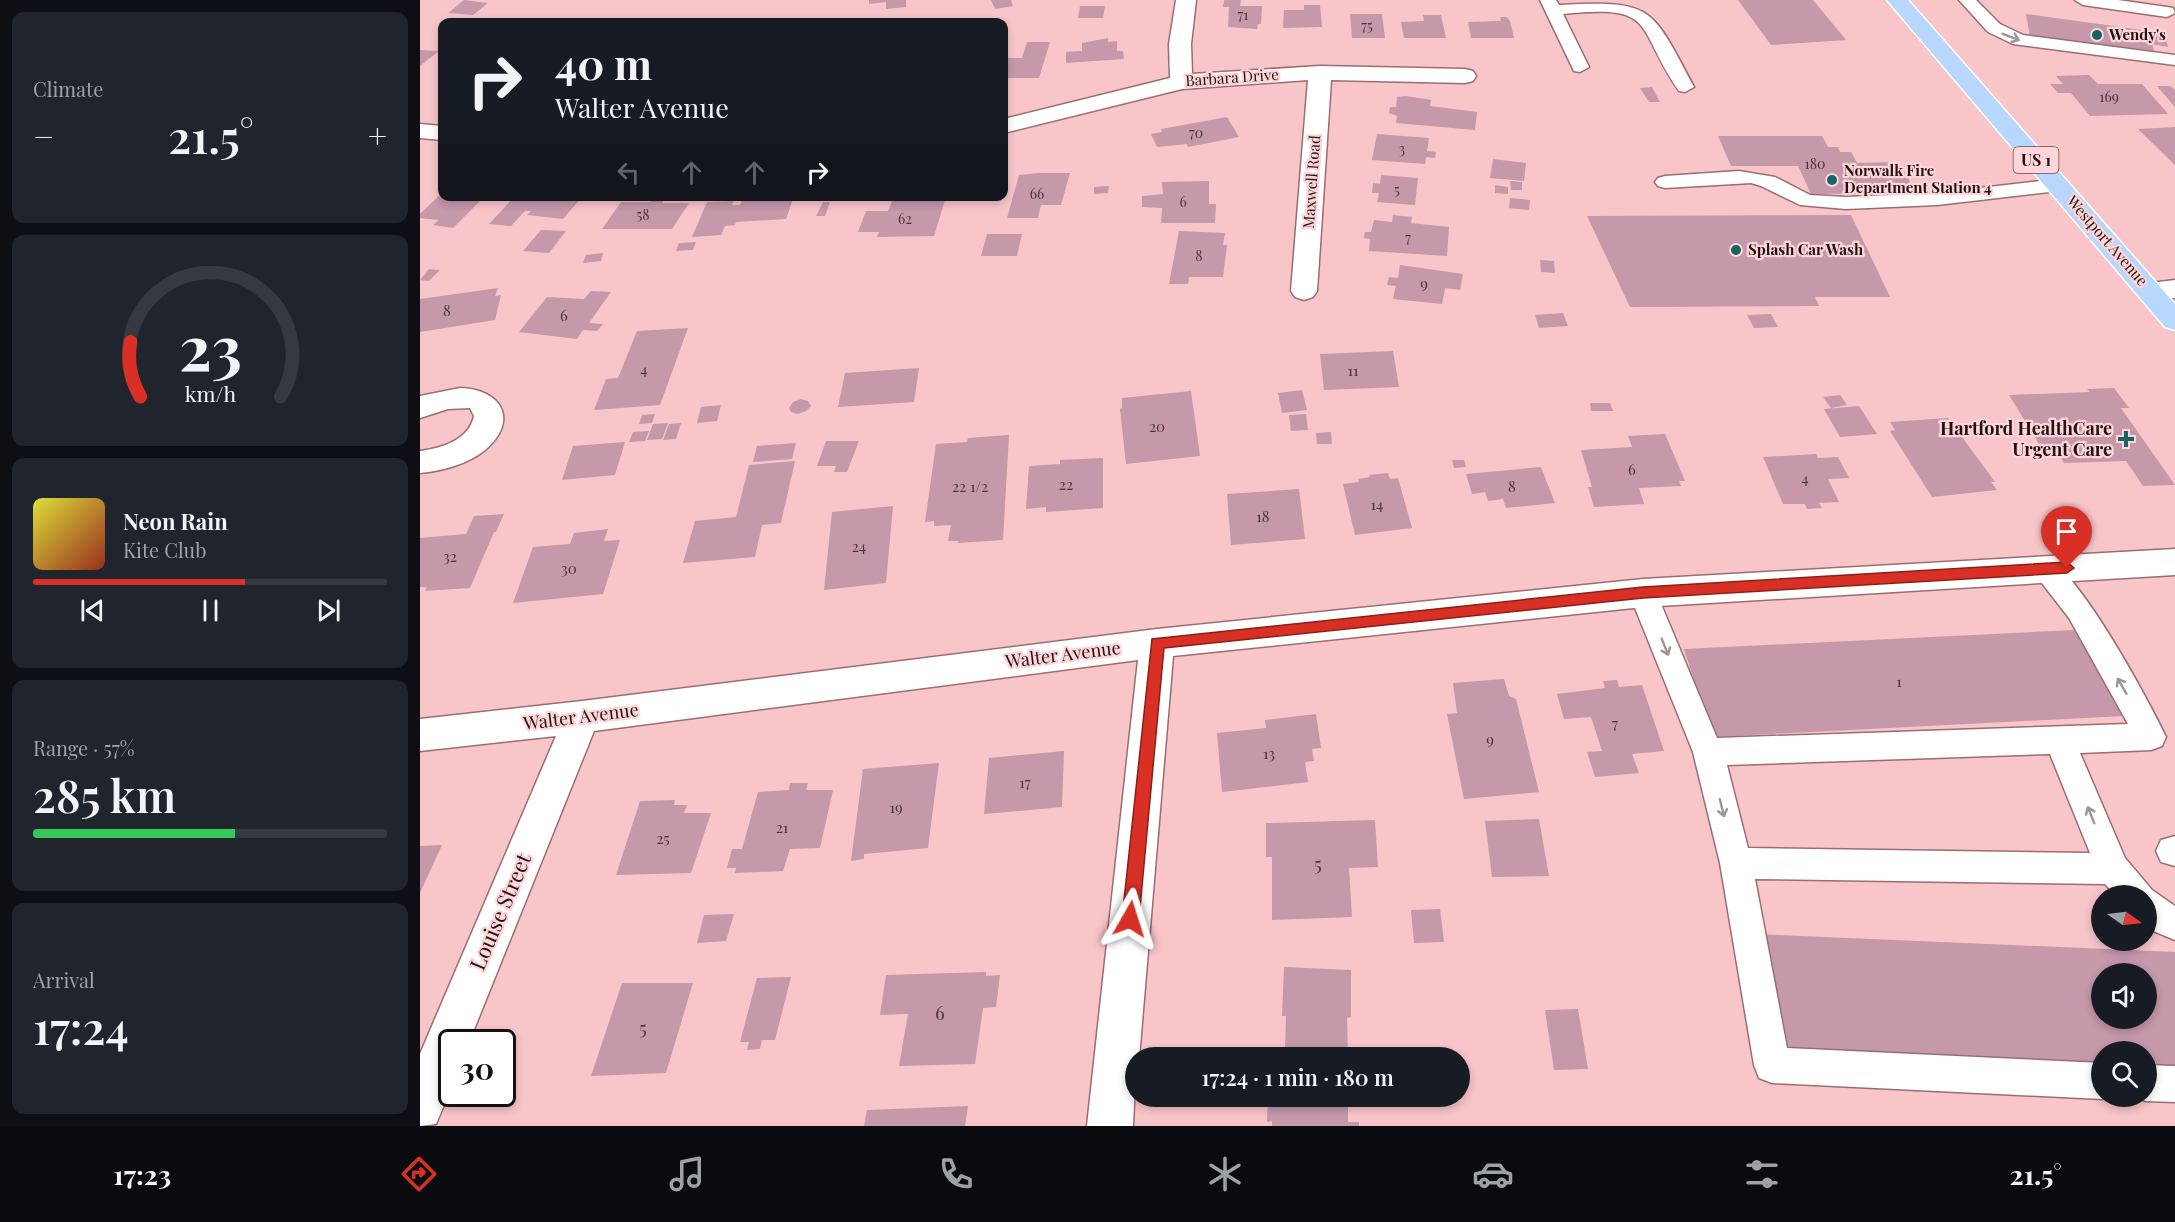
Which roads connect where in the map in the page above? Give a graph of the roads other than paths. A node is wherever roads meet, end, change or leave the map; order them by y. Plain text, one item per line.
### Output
1 (1185, 0) edge
2 (1897, 0) edge
3 (1967, 0) edge
4 (2083, 0) edge
5 (1550, 5) edge
6 (2166, 10) edge
7 (2175, 60) edge
8 (1580, 67) dead end
9 (1320, 73) junction
10 (1465, 76) dead end
11 (1180, 82) junction
12 (1685, 87) dead end
13 (1008, 125) edge
14 (420, 131) edge
15 (438, 133) edge
16 (1665, 182) dead end
17 (2058, 185) junction
18 (2162, 289) edge
19 (1304, 291) dead end
20 (2175, 321) edge
21 (420, 408) edge
22 (420, 462) edge
23 (2175, 562) edge
24 (2045, 569) junction
25 (1643, 593) junction
26 (1157, 643) junction
27 (582, 717) junction
28 (420, 735) edge
29 (2060, 740) junction
30 (1708, 752) junction
31 (1736, 864) junction
32 (2113, 869) junction
33 (2128, 885) edge
34 (2157, 915) edge
35 (2175, 923) edge
36 (2091, 1080) edge
37 (2157, 1083) edge
38 (2175, 1084) edge
39 (420, 1108) edge
40 (1110, 1126) edge

1 - 11 street
2 - 17 main road, Westport Avenue / US 1
3 -> 7 lane
4 - 6 lane
5 - 8 lane
5 - 12 lane
9 - 10 street, Barbara Drive
9 - 11 street, Barbara Drive
9 - 19 street, Maxwell Road
11 - 13 street, Barbara Drive
14 - 15 street
16 - 17 lane
17 - 18 main road, Westport Avenue / US 1
18 - 20 main road, Westport Avenue / US 1
21 - 22 street
23 - 24 street, Walter Avenue
24 - 25 street, Walter Avenue
29 -> 24 lane
25 - 26 street, Walter Avenue
25 -> 30 lane
26 - 27 street, Walter Avenue
26 - 40 street
27 - 28 street, Walter Avenue
27 - 39 street, Louise Street
29 - 30 lane
32 -> 29 lane
30 -> 31 lane
31 - 32 lane
31 - 36 lane
32 - 33 lane
34 - 35 lane
37 - 38 lane

